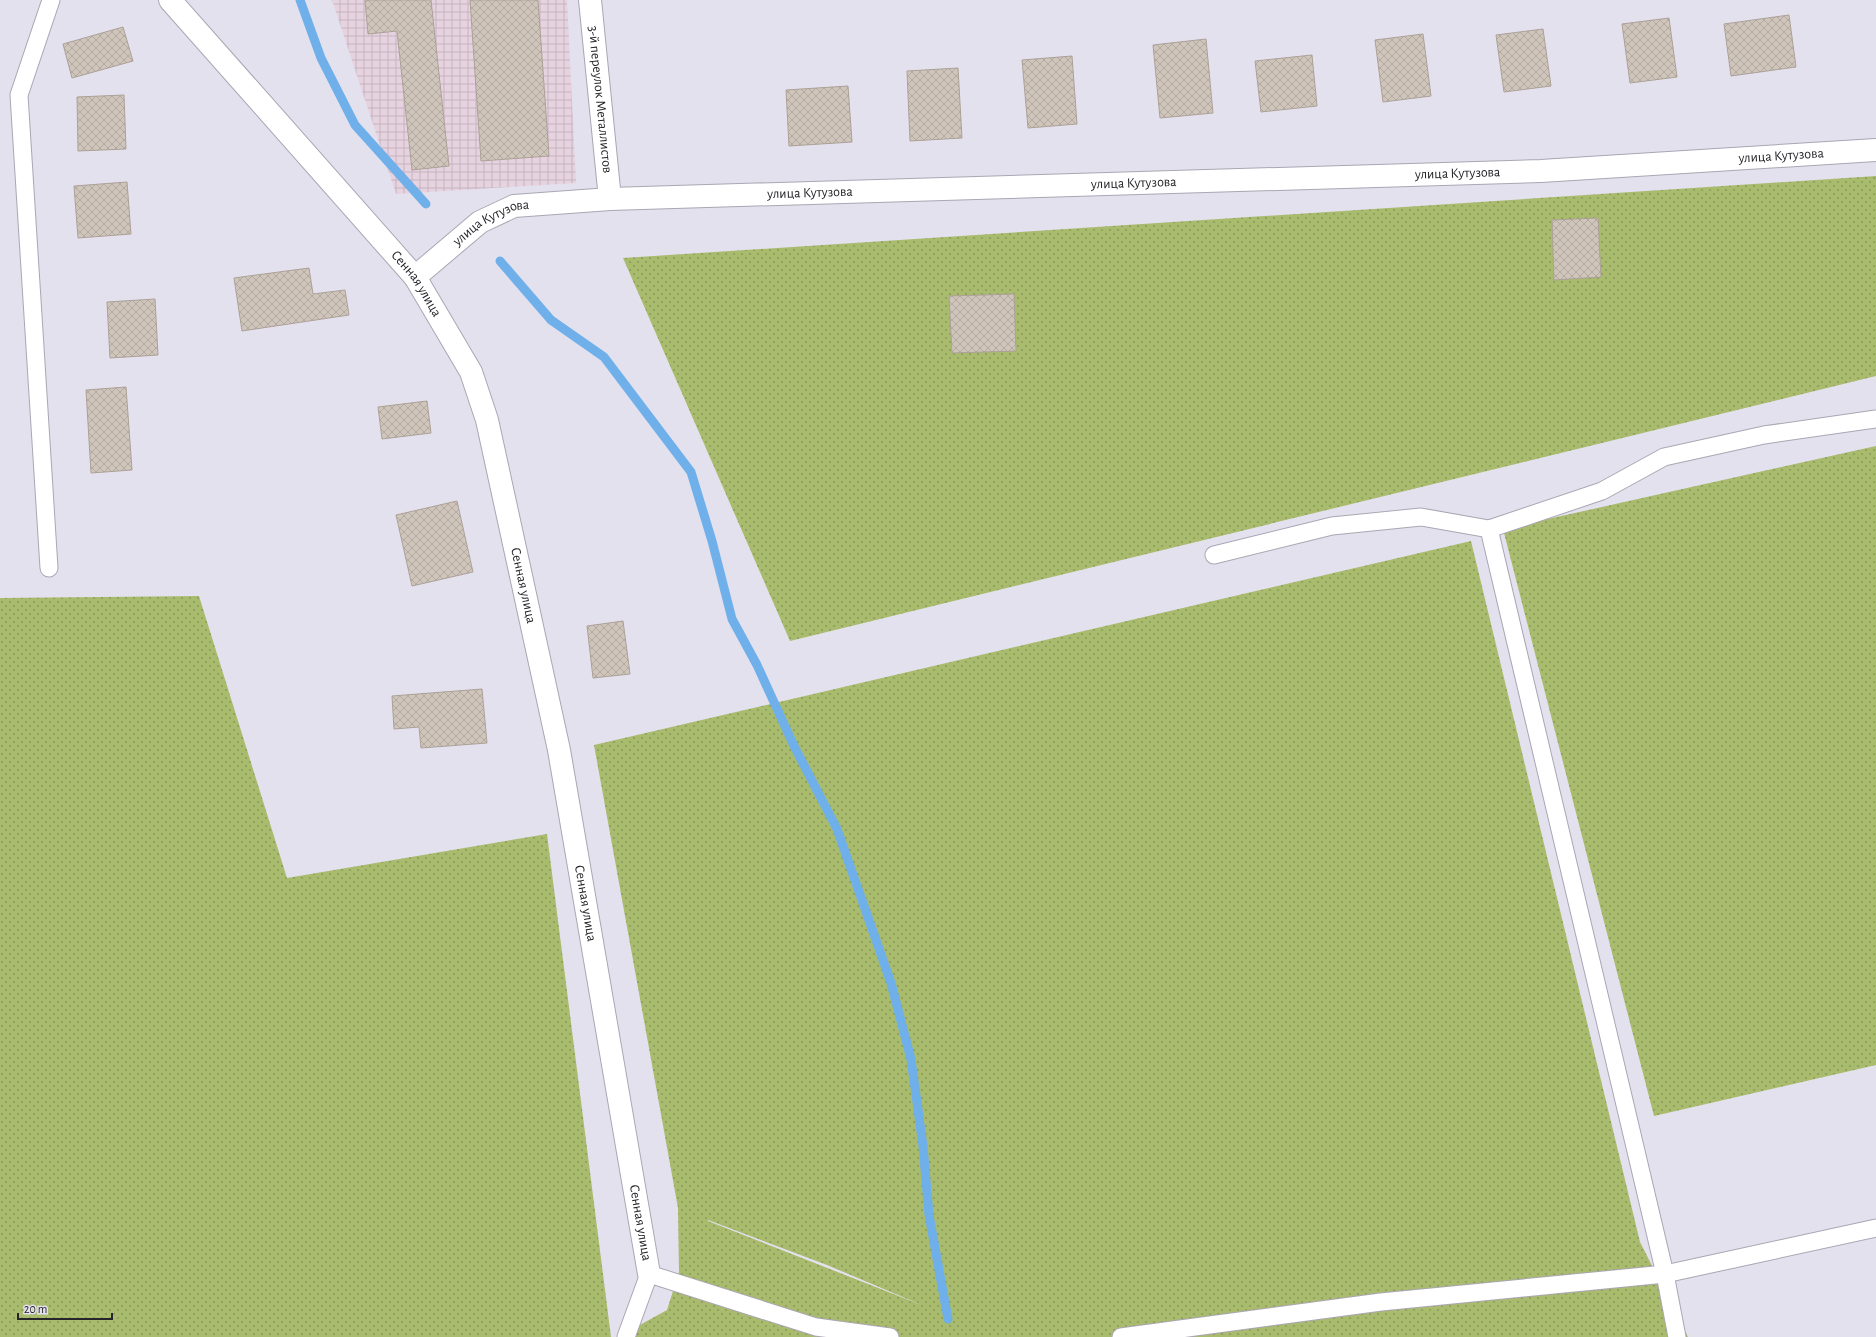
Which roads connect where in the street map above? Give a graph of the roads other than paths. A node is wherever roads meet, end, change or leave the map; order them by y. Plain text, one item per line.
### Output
1 (50, 0) edge
2 (170, 0) edge
3 (590, 0) edge
4 (1876, 150) edge
5 (610, 198) junction
6 (415, 277) junction
7 (1876, 419) edge
8 (1489, 529) junction
9 (1214, 555) dead end
10 (48, 568) dead end
11 (1876, 1228) edge
12 (649, 1274) junction
13 (1665, 1274) junction
14 (626, 1337) edge
15 (890, 1337) edge
16 (1122, 1337) edge
17 (1677, 1337) edge

1 - 10 lane
2 - 6 street, Сенная улица
3 - 5 street, 3-й переулок Металлистов
4 - 5 street, улица Кутузова
5 - 6 street, улица Кутузова
6 - 12 street, Сенная улица
7 - 8 lane
8 - 9 lane
8 - 13 lane
11 - 13 lane
12 - 14 lane
12 - 15 lane
13 - 16 lane
13 - 17 lane

